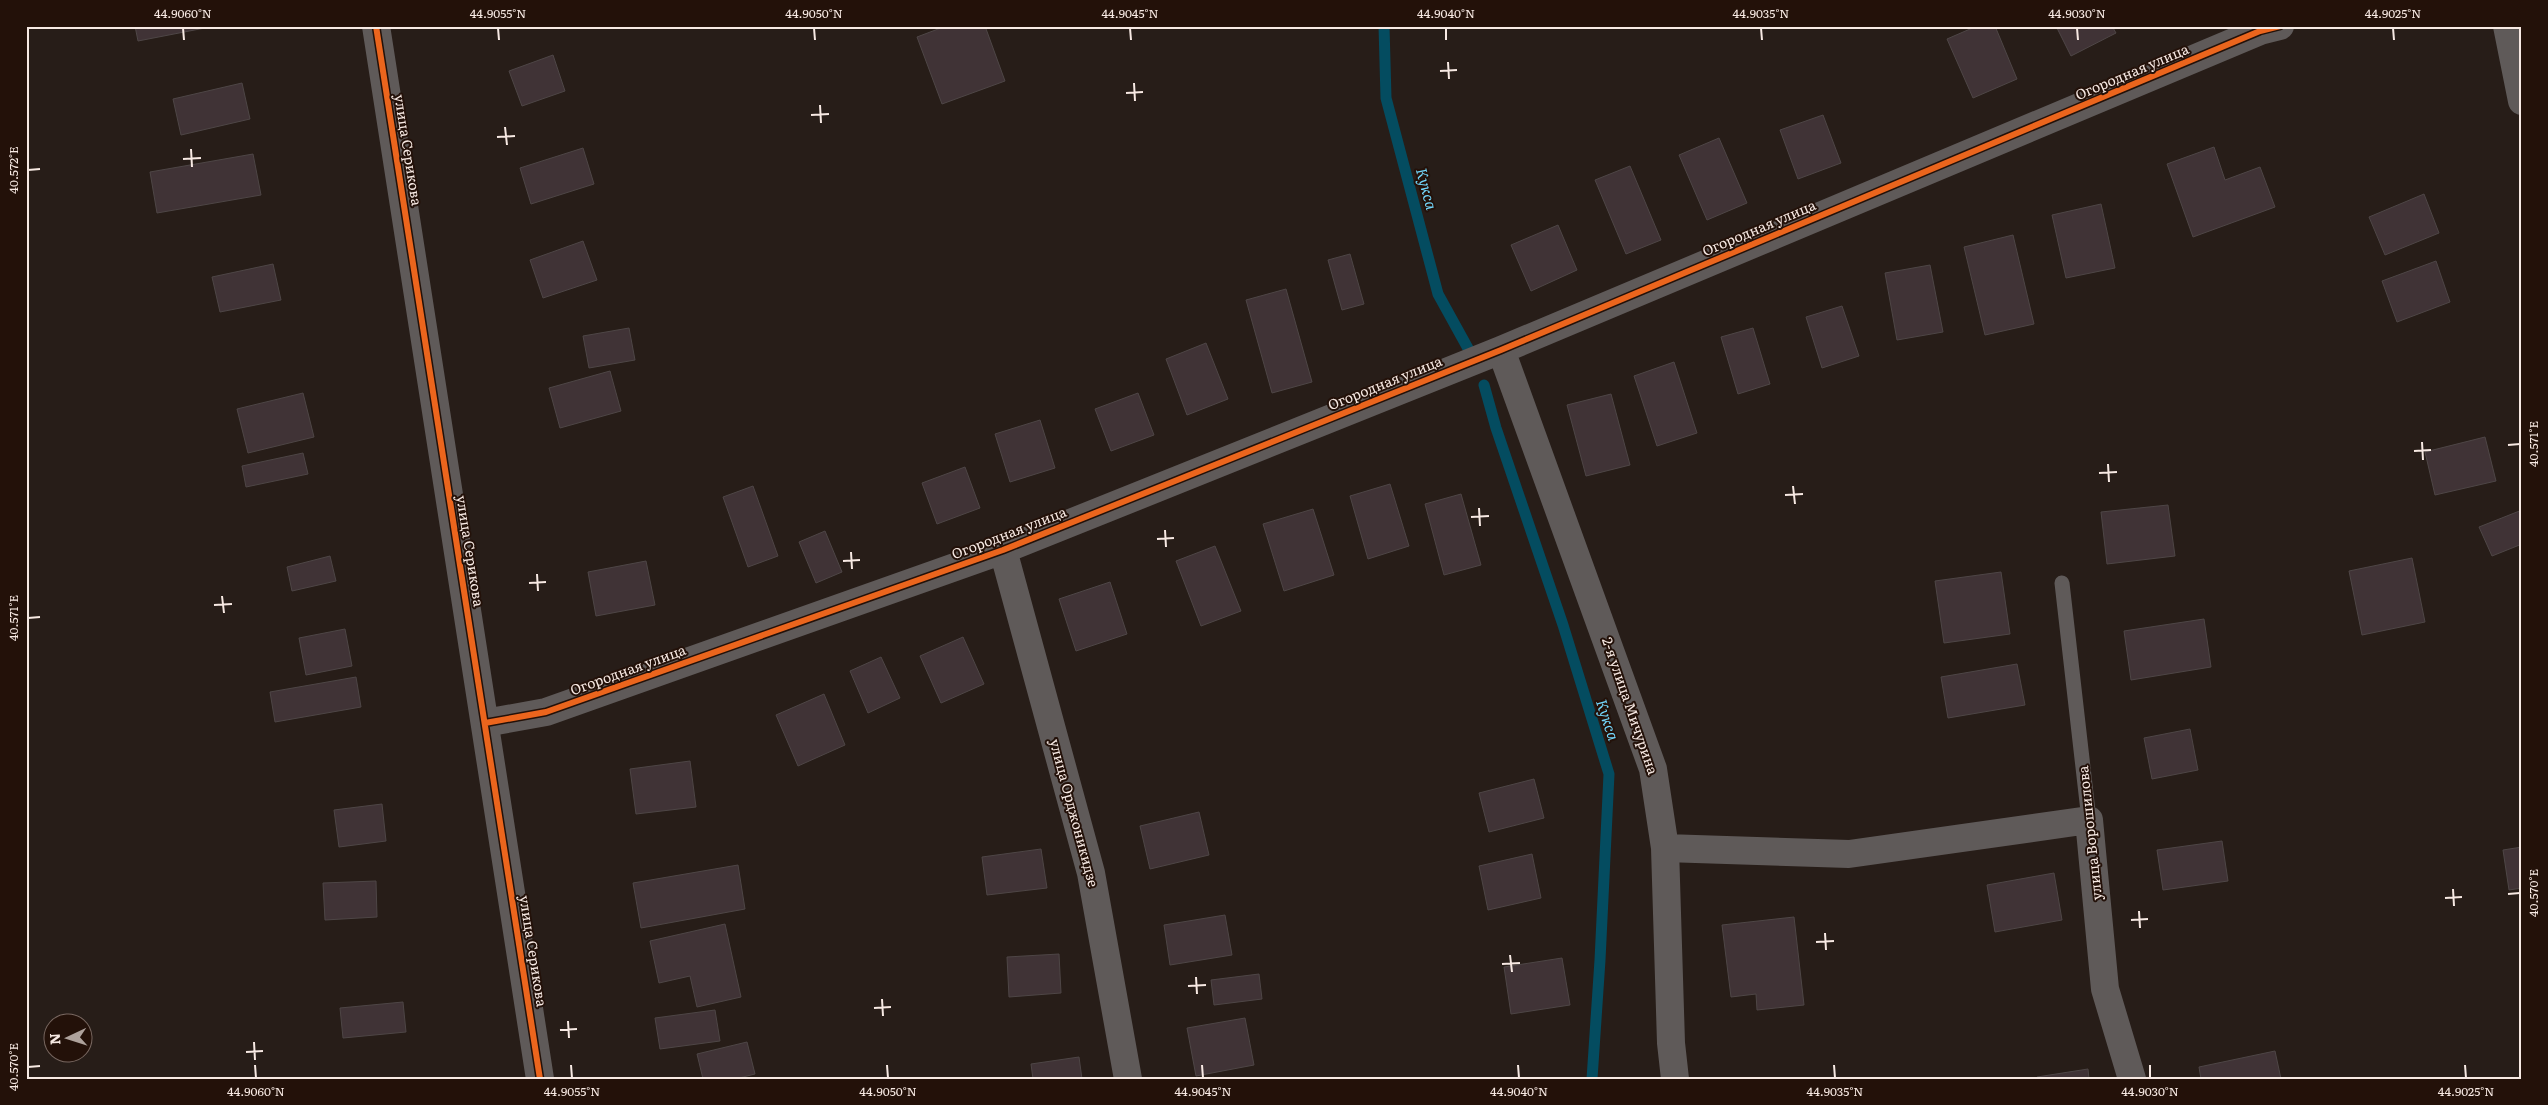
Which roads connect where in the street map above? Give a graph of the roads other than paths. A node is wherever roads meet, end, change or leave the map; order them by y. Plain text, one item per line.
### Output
1 (376, 26) edge
2 (2280, 26) edge
3 (2507, 26) edge
4 (2522, 101) edge
5 (1501, 350) junction
6 (1004, 550) junction
7 (2062, 583) dead end
8 (485, 723) junction
9 (2090, 820) junction
10 (1664, 848) junction
11 (540, 1079) edge
12 (1128, 1079) edge
13 (1675, 1079) edge
14 (2132, 1079) edge

1 - 8 street, улица Серикова
2 - 5 street, Огородная улица
3 - 4 street
5 - 6 street, Огородная улица
5 - 10 street, 2-я улица Мичурина
6 - 8 street, Огородная улица
6 - 12 street, улица Орджоникидзе
7 - 9 lane, улица Ворошилова
8 - 11 street, улица Серикова
9 - 10 street
9 - 14 street, улица Ворошилова
10 - 13 street, 2-я улица Мичурина

